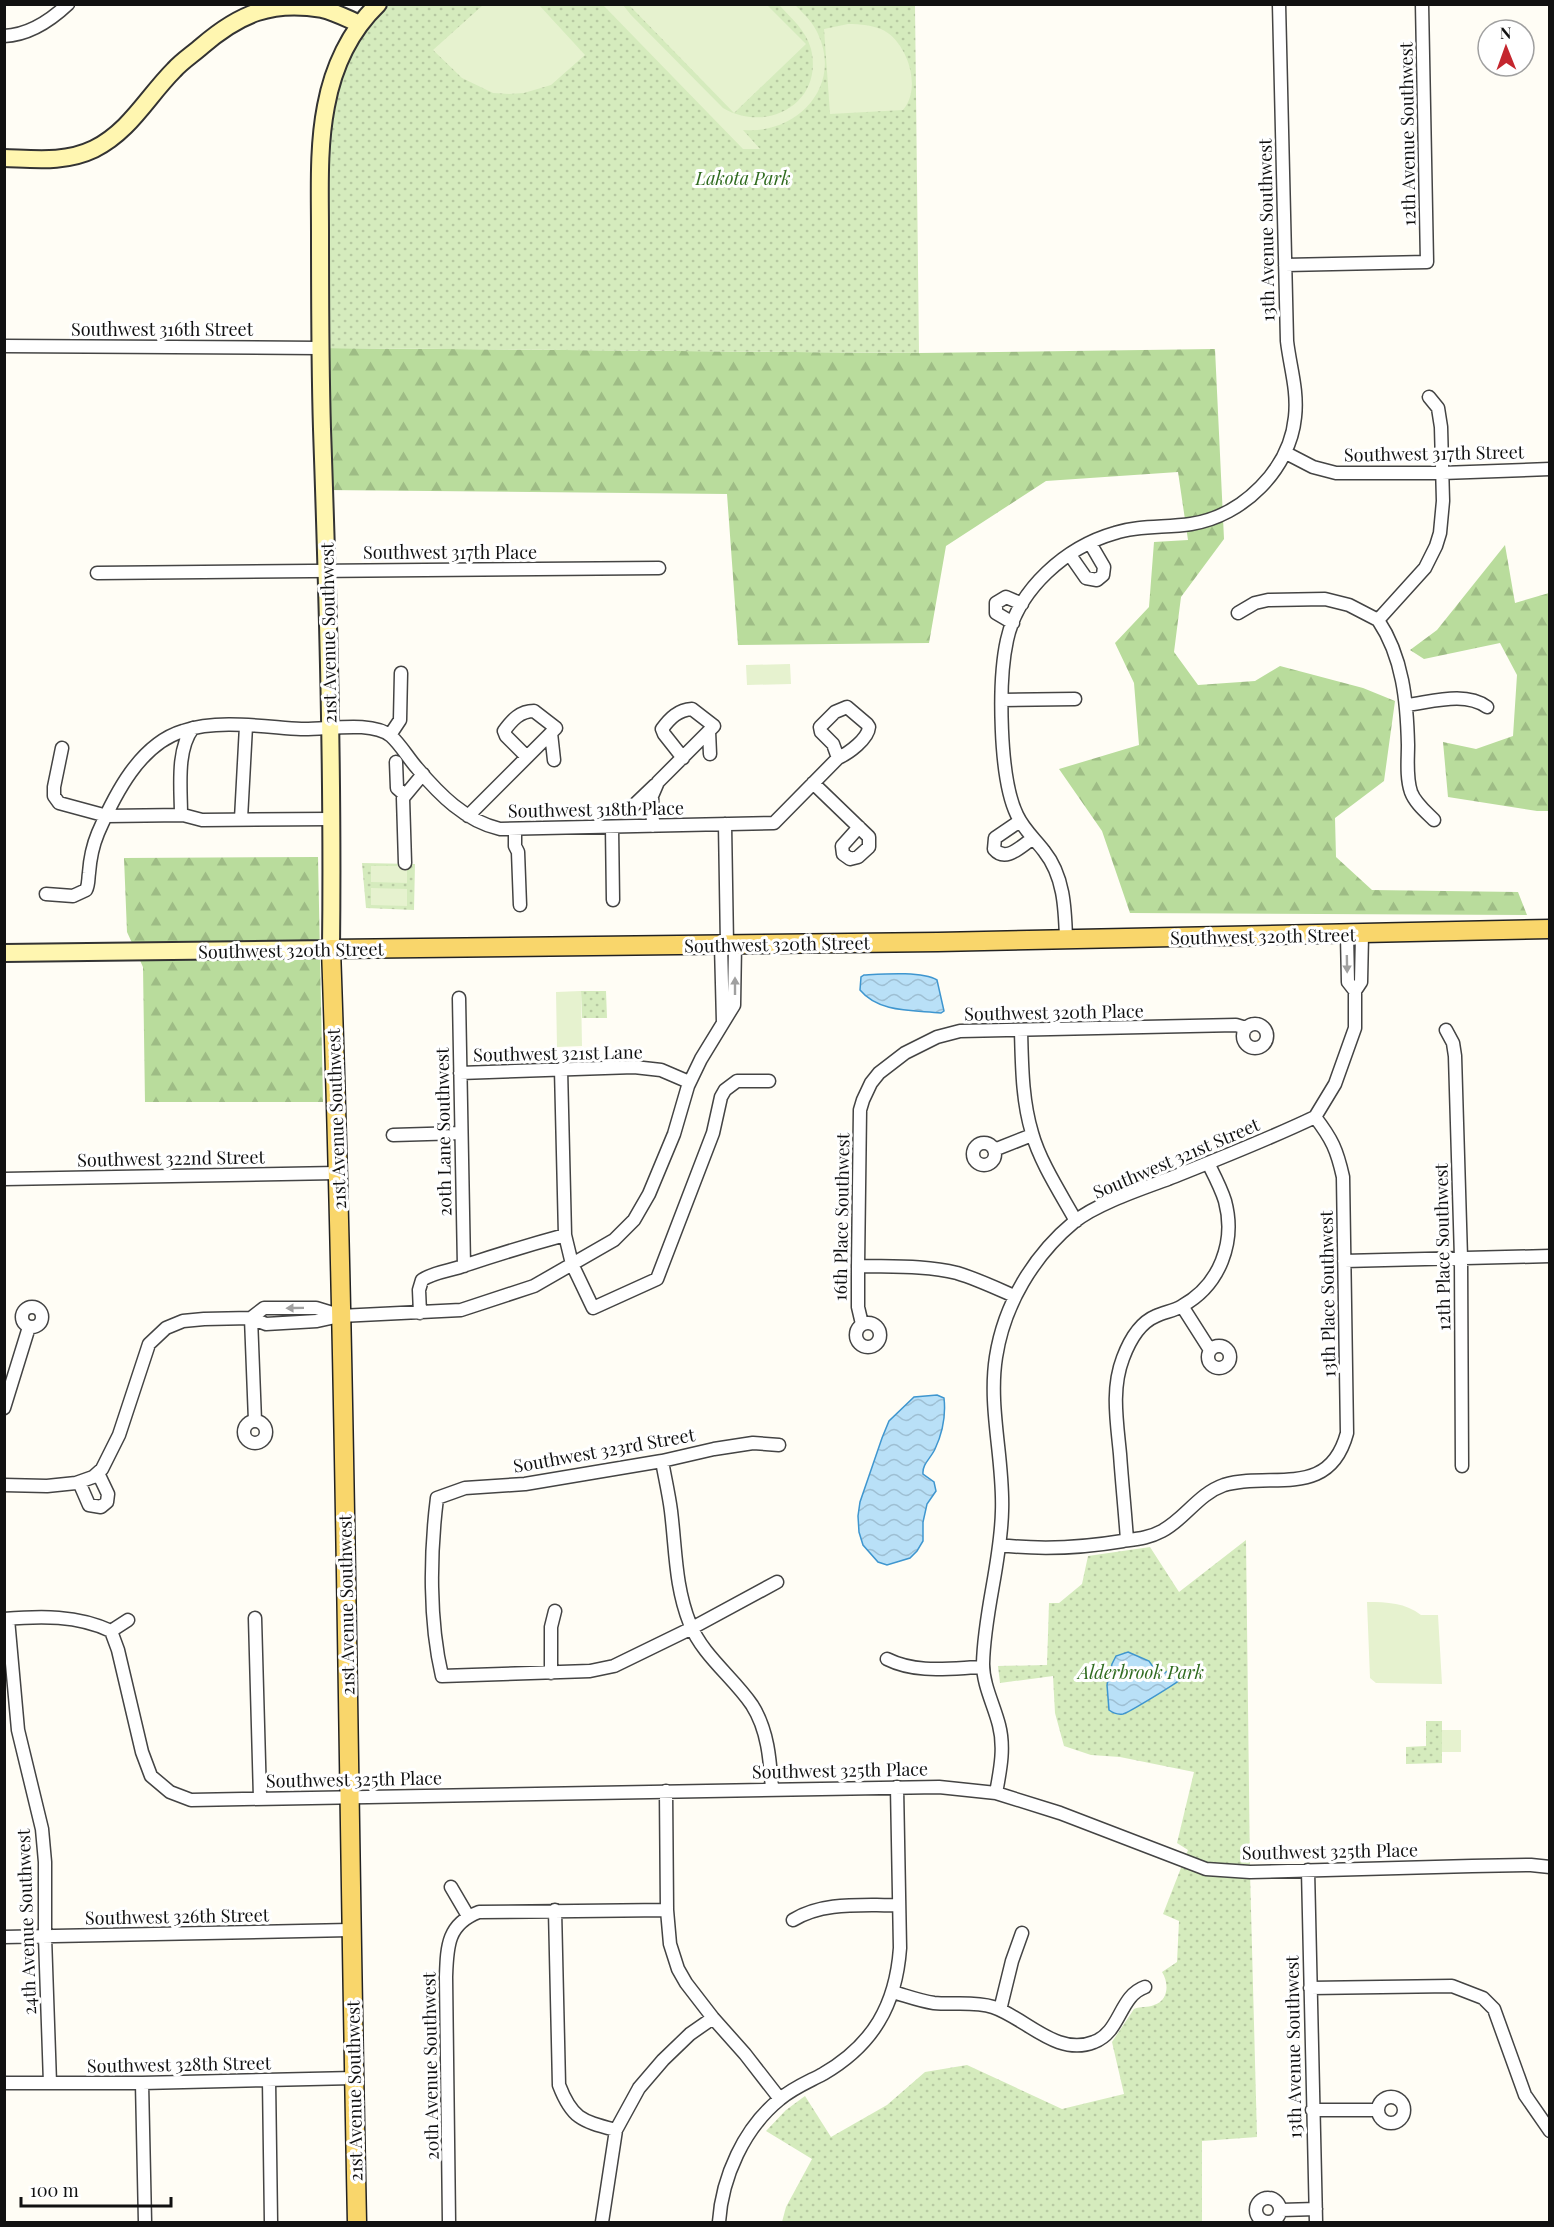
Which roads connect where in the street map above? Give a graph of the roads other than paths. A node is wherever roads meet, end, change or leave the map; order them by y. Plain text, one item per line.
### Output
1 (68, 4) edge
2 (378, 4) edge
3 (1279, 4) edge
4 (1422, 4) edge
5 (258, 7) edge
6 (360, 24) junction
7 (4, 36) edge
8 (4, 158) edge
9 (1285, 265) junction
10 (4, 346) edge
11 (320, 348) junction
12 (1429, 397) dead end
13 (1286, 453) junction
14 (1550, 469) edge
15 (1442, 473) junction
16 (1090, 543) junction
17 (1070, 555) junction
18 (659, 568) dead end
19 (327, 571) junction
20 (97, 573) dead end
21 (1022, 604) junction
22 (1238, 613) dead end
23 (1378, 620) junction
24 (1013, 623) junction
25 (400, 673) dead end
26 (1075, 699) dead end
27 (1002, 700) junction
28 (1406, 705) junction
29 (1487, 707) dead end
30 (246, 726) junction
31 (193, 728) junction
32 (329, 728) junction
33 (709, 731) junction
34 (551, 733) junction
35 (390, 735) junction
36 (62, 748) dead end
37 (711, 754) dead end
38 (527, 757) junction
39 (683, 758) junction
40 (838, 758) dead end
41 (554, 760) dead end
42 (396, 762) dead end
43 (423, 774) junction
44 (658, 782) junction
45 (813, 783) junction
46 (405, 795) junction
47 (631, 808) dead end
48 (181, 815) junction
49 (107, 816) junction
50 (468, 816) junction
51 (241, 819) junction
52 (331, 819) junction
53 (1434, 820) dead end
54 (1020, 821) junction
55 (725, 824) junction
56 (653, 826) junction
57 (612, 827) junction
58 (859, 827) dead end
59 (515, 829) junction
60 (1032, 839) junction
61 (405, 863) dead end
62 (46, 894) dead end
63 (613, 900) dead end
64 (520, 905) dead end
65 (1550, 929) edge
66 (1354, 935) junction
67 (1066, 938) junction
68 (728, 945) junction
69 (331, 949) junction
70 (4, 953) edge
71 (459, 998) dead end
72 (1246, 1028) dead end
73 (1446, 1030) dead end
74 (1021, 1031) junction
75 (561, 1069) junction
76 (460, 1073) junction
77 (769, 1081) dead end
78 (689, 1082) junction
79 (861, 1110) joint
80 (1315, 1117) junction
81 (461, 1133) junction
82 (393, 1135) dead end
83 (1032, 1135) junction
84 (994, 1150) dead end
85 (1208, 1163) junction
86 (338, 1173) junction
87 (4, 1179) edge
88 (1076, 1221) junction
89 (565, 1235) junction
90 (1550, 1256) edge
91 (1461, 1258) junction
92 (1344, 1261) junction
93 (572, 1264) junction
94 (464, 1266) junction
95 (858, 1266) junction
96 (1014, 1296) junction
97 (1182, 1306) junction
98 (420, 1313) junction
99 (340, 1316) junction
100 (251, 1318) junction
101 (862, 1324) dead end
102 (29, 1327) dead end
103 (1210, 1350) dead end
104 (4, 1408) edge
105 (255, 1421) dead end
106 (779, 1445) dead end
107 (662, 1461) junction
108 (1462, 1466) dead end
109 (96, 1475) junction
110 (79, 1482) junction
111 (4, 1485) edge
112 (1127, 1540) junction
113 (1000, 1545) junction
114 (777, 1582) dead end
115 (555, 1611) dead end
116 (255, 1618) dead end
117 (6, 1619) edge
118 (129, 1620) dead end
119 (692, 1628) junction
120 (111, 1631) junction
121 (887, 1659) dead end
122 (983, 1667) junction
123 (551, 1672) junction
124 (897, 1787) junction
125 (772, 1789) junction
126 (666, 1791) junction
127 (996, 1793) junction
128 (260, 1798) junction
129 (350, 1798) junction
130 (1550, 1867) edge
131 (1308, 1870) junction
132 (451, 1887) dead end
133 (898, 1905) junction
134 (555, 1910) junction
135 (667, 1910) junction
136 (468, 1916) junction
137 (793, 1920) dead end
138 (350, 1930) junction
139 (1022, 1933) dead end
140 (4, 1937) edge
141 (45, 1937) junction
142 (1145, 1987) dead end
143 (1310, 1988) junction
144 (893, 1992) junction
145 (1000, 2010) junction
146 (713, 2018) junction
147 (354, 2078) junction
148 (269, 2080) junction
149 (4, 2083) edge
150 (50, 2083) junction
151 (142, 2083) junction
152 (780, 2098) junction
153 (1312, 2110) junction
154 (1378, 2110) dead end
155 (616, 2130) junction
156 (1550, 2131) edge
157 (1316, 2209) junction
158 (1281, 2210) dead end
159 (145, 2223) edge
160 (271, 2223) edge
161 (357, 2223) edge
162 (450, 2223) edge
163 (602, 2223) edge
164 (719, 2223) edge
165 (1316, 2223) edge

1 - 7 street
2 - 6 main road, 21st Avenue Southwest
3 - 9 street, 13th Avenue Southwest
4 - 9 street, 12th Avenue Southwest
5 - 6 main road
5 - 8 main road
6 - 11 main road, 21st Avenue Southwest
9 - 13 street, 13th Avenue Southwest
10 - 11 street, Southwest 316th Street
11 - 19 main road, 21st Avenue Southwest
12 - 15 street
13 - 15 street, Southwest 317th Street
13 - 16 street
14 - 15 street, Southwest 317th Street
15 - 23 street
16 - 17 street
16 - 17 street
17 - 21 street
18 - 19 street, Southwest 317th Place
19 - 20 street, Southwest 317th Place
19 - 32 main road, 21st Avenue Southwest
21 - 24 street
21 - 24 street
22 - 23 street
23 - 28 street
24 - 27 street
25 - 35 street
26 - 27 street
27 - 54 street
28 - 29 street
28 - 53 street
30 - 31 street
30 - 32 street
30 - 51 street
31 - 48 street
31 - 49 street
32 - 35 street
32 - 52 main road, 21st Avenue Southwest
33 - 37 street
33 - 39 street
33 - 39 street
34 - 38 street
34 - 38 street
34 - 41 street
35 - 43 street, Southwest 318th Place
36 - 49 street
38 - 50 street
39 - 44 street
40 - 45 street, Southwest 318th Place
42 - 46 street
43 - 46 street
43 - 50 street, Southwest 318th Place
44 - 47 street
44 - 56 street
45 - 55 street, Southwest 318th Place
45 - 58 street
46 - 61 street
48 - 49 street
48 - 51 street
49 - 62 street
50 - 59 street, Southwest 318th Place
51 - 52 street
52 - 69 main road, 21st Avenue Southwest
54 - 60 street
54 - 60 street
55 - 56 street, Southwest 318th Place
55 - 68 street
56 - 57 street, Southwest 318th Place
57 - 59 street, Southwest 318th Place
57 - 63 street
59 - 64 street
60 - 67 street
65 - 66 main road, Southwest 320th Street
66 - 67 main road, Southwest 320th Street
66 - 80 street
67 - 68 main road, Southwest 320th Street
68 - 69 main road, Southwest 320th Street
68 - 78 street
69 - 70 main road, Southwest 320th Street
69 - 86 main road, 21st Avenue Southwest
71 - 76 street, 20th Lane Southwest
72 - 74 street, Southwest 320th Place
73 - 91 street, 12th Place Southwest
74 - 79 street, Southwest 320th Place
74 - 83 street
75 - 76 street, Southwest 321st Lane
75 - 78 street, Southwest 321st Lane
75 - 89 street
76 - 81 street, 20th Lane Southwest
77 - 93 street
78 - 93 street
79 - 95 street, 16th Place Southwest
80 - 85 street, Southwest 321st Street
80 - 92 street, 13th Place Southwest
81 - 82 street
81 - 94 street, 20th Lane Southwest
83 - 84 street
83 - 88 street
85 - 88 street, Southwest 321st Street
85 - 97 street
86 - 87 street, Southwest 322nd Street
86 - 99 main road, 21st Avenue Southwest
88 - 96 street, Southwest 321st Street
89 - 93 street
89 - 94 street
90 - 91 street
91 - 92 street
91 - 108 street, 12th Place Southwest
92 - 112 street, 13th Place Southwest
93 - 98 street
94 - 98 street
95 - 96 street
95 - 101 street, 16th Place Southwest
96 - 113 street, Southwest 321st Street
97 - 103 street
97 - 112 street
98 - 99 street
99 - 100 street
99 - 129 main road, 21st Avenue Southwest
100 - 105 street
100 - 109 street
102 - 104 street
106 - 107 street, Southwest 323rd Street
107 - 119 street
107 - 123 street, Southwest 323rd Street
109 - 110 street
109 - 110 street
110 - 111 street
112 - 113 street
113 - 122 street, Southwest 321st Street
114 - 119 street
115 - 123 street
116 - 128 street
117 - 120 street
117 - 141 street, 24th Avenue Southwest
118 - 120 street
119 - 123 street
119 - 125 street
120 - 128 street, Southwest 325th Place
121 - 122 street
122 - 127 street, Southwest 321st Street
124 - 125 street, Southwest 325th Place
124 - 127 street, Southwest 325th Place
124 - 133 street
125 - 126 street, Southwest 325th Place
126 - 129 street, Southwest 325th Place
126 - 135 street
127 - 131 street, Southwest 325th Place
128 - 129 street, Southwest 325th Place
129 - 138 main road, 21st Avenue Southwest
130 - 131 street, Southwest 325th Place
131 - 143 street, 13th Avenue Southwest
132 - 136 street
133 - 137 street
133 - 144 street
134 - 135 street
134 - 136 street
134 - 155 street
135 - 146 street
136 - 162 street, 20th Avenue Southwest
138 - 141 street, Southwest 326th Street
138 - 147 main road, 21st Avenue Southwest
139 - 145 street
140 - 141 street, Southwest 326th Street
141 - 150 street, 24th Avenue Southwest
142 - 145 street
143 - 153 street, 13th Avenue Southwest
143 - 156 street
144 - 145 street
144 - 152 street
146 - 152 street
146 - 155 street
147 - 148 street, Southwest 328th Street
147 - 161 main road, 21st Avenue Southwest
148 - 151 street, Southwest 328th Street
148 - 160 street
149 - 150 street, Southwest 328th Street
150 - 151 street, Southwest 328th Street
151 - 159 street
152 - 164 street
153 - 154 street
153 - 157 street, 13th Avenue Southwest
155 - 163 street
157 - 158 street
157 - 165 street, 13th Avenue Southwest

